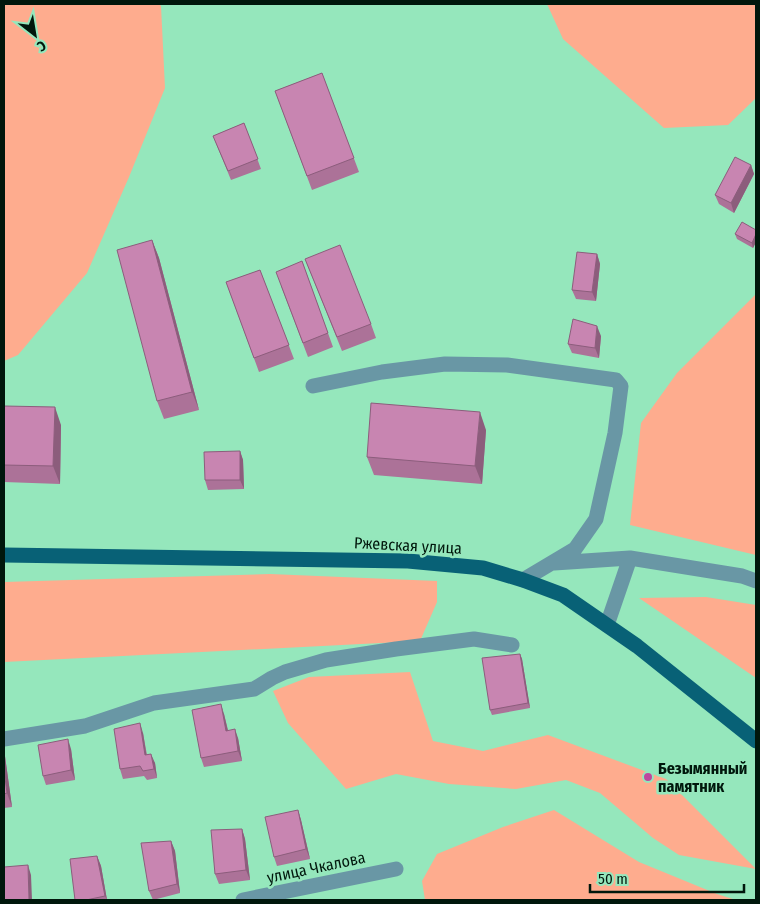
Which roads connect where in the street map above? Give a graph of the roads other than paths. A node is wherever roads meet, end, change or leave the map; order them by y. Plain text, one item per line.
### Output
1 (312, 386) dead end
2 (4, 555) edge
3 (630, 558) junction
4 (552, 563) junction
5 (524, 580) junction
6 (756, 581) edge
7 (607, 625) junction
8 (512, 645) dead end
9 (4, 739) edge
10 (756, 741) edge
11 (396, 869) dead end
12 (244, 900) edge

1 - 4 street
2 - 5 main road, Ржевская улица
3 - 4 street
3 - 6 street
3 - 7 street
4 - 5 street
5 - 7 main road, Ржевская улица
7 - 10 main road, Ржевская улица
8 - 9 street
11 - 12 street, улица Чкалова

